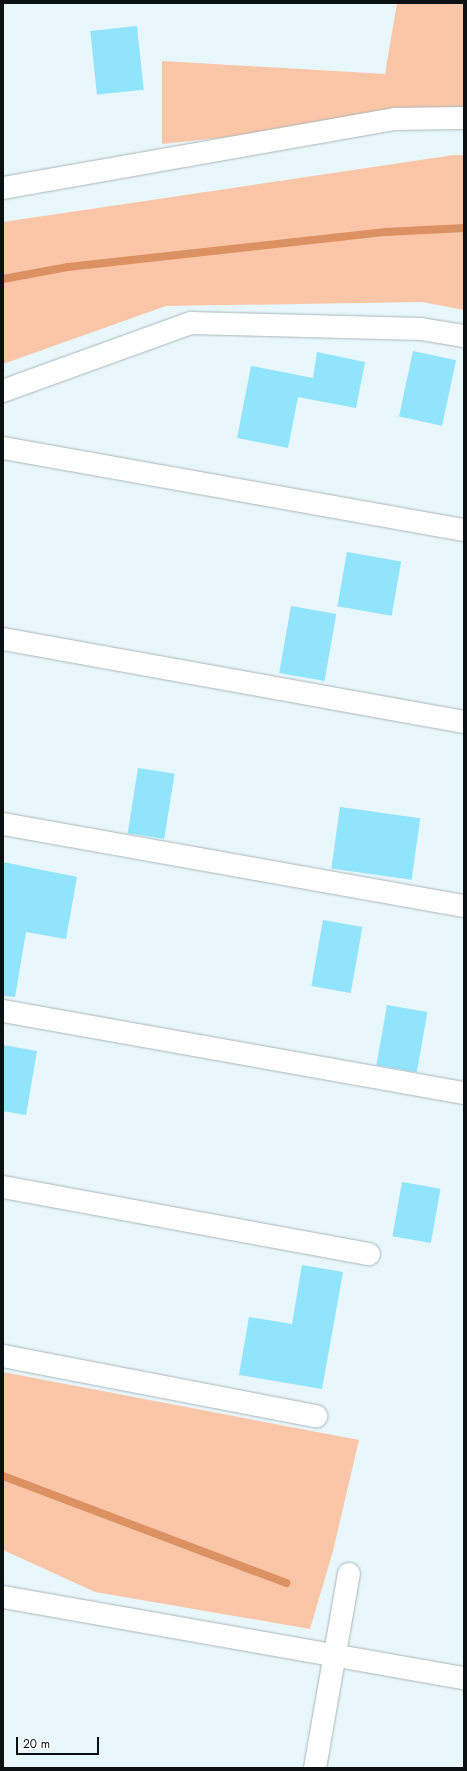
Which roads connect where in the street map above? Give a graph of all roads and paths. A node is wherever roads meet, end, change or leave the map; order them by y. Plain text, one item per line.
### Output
1 (464, 118) edge
2 (3, 188) edge
3 (464, 336) edge
4 (3, 391) edge
5 (3, 448) edge
6 (464, 530) edge
7 (3, 639) edge
8 (464, 722) edge
9 (3, 824) edge
10 (464, 906) edge
11 (3, 1011) edge
12 (464, 1093) edge
13 (3, 1187) edge
14 (369, 1254) dead end
15 (3, 1356) edge
16 (316, 1416) dead end
17 (349, 1574) dead end
18 (3, 1596) edge
19 (335, 1655) junction
20 (464, 1678) edge
21 (316, 1768) edge

1 - 2 street
3 - 4 street
5 - 6 street
7 - 8 street
9 - 10 street
11 - 12 street
13 - 14 street
15 - 16 street
17 - 19 street
18 - 19 street
19 - 20 street
19 - 21 street

